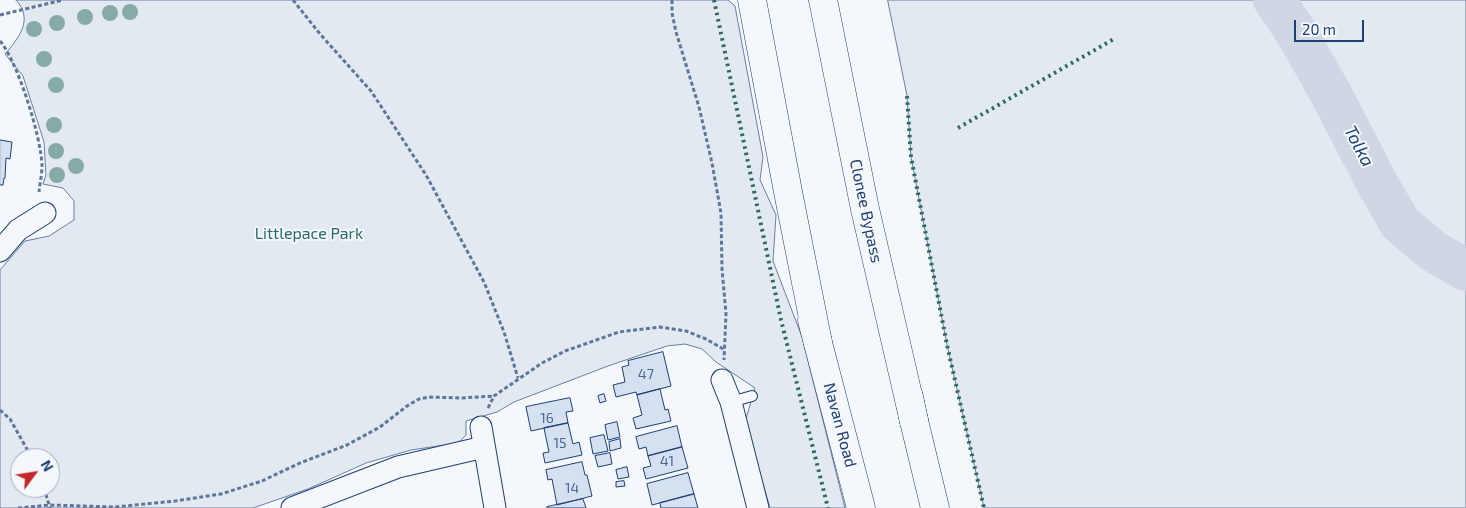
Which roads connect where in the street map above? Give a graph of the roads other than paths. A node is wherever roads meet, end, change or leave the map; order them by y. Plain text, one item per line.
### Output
1 (739, 0) edge
2 (752, 0) edge
3 (823, 0) edge
4 (835, 0) edge
5 (45, 212) road end
6 (0, 251) edge
7 (818, 343) junction
8 (722, 380) road end
9 (752, 396) dead end
10 (730, 402) junction
11 (914, 421) junction
12 (292, 508) edge
13 (495, 508) edge
14 (758, 508) edge
15 (861, 508) edge
16 (935, 508) edge

1 - 7 highway
2 - 7 highway
3 - 11 highway, Clonee Bypass
4 - 11 highway
5 - 6 street
7 - 15 highway, Navan Road
8 - 10 street
9 - 10 lane
10 - 14 street
11 - 16 highway
12 - 13 street

